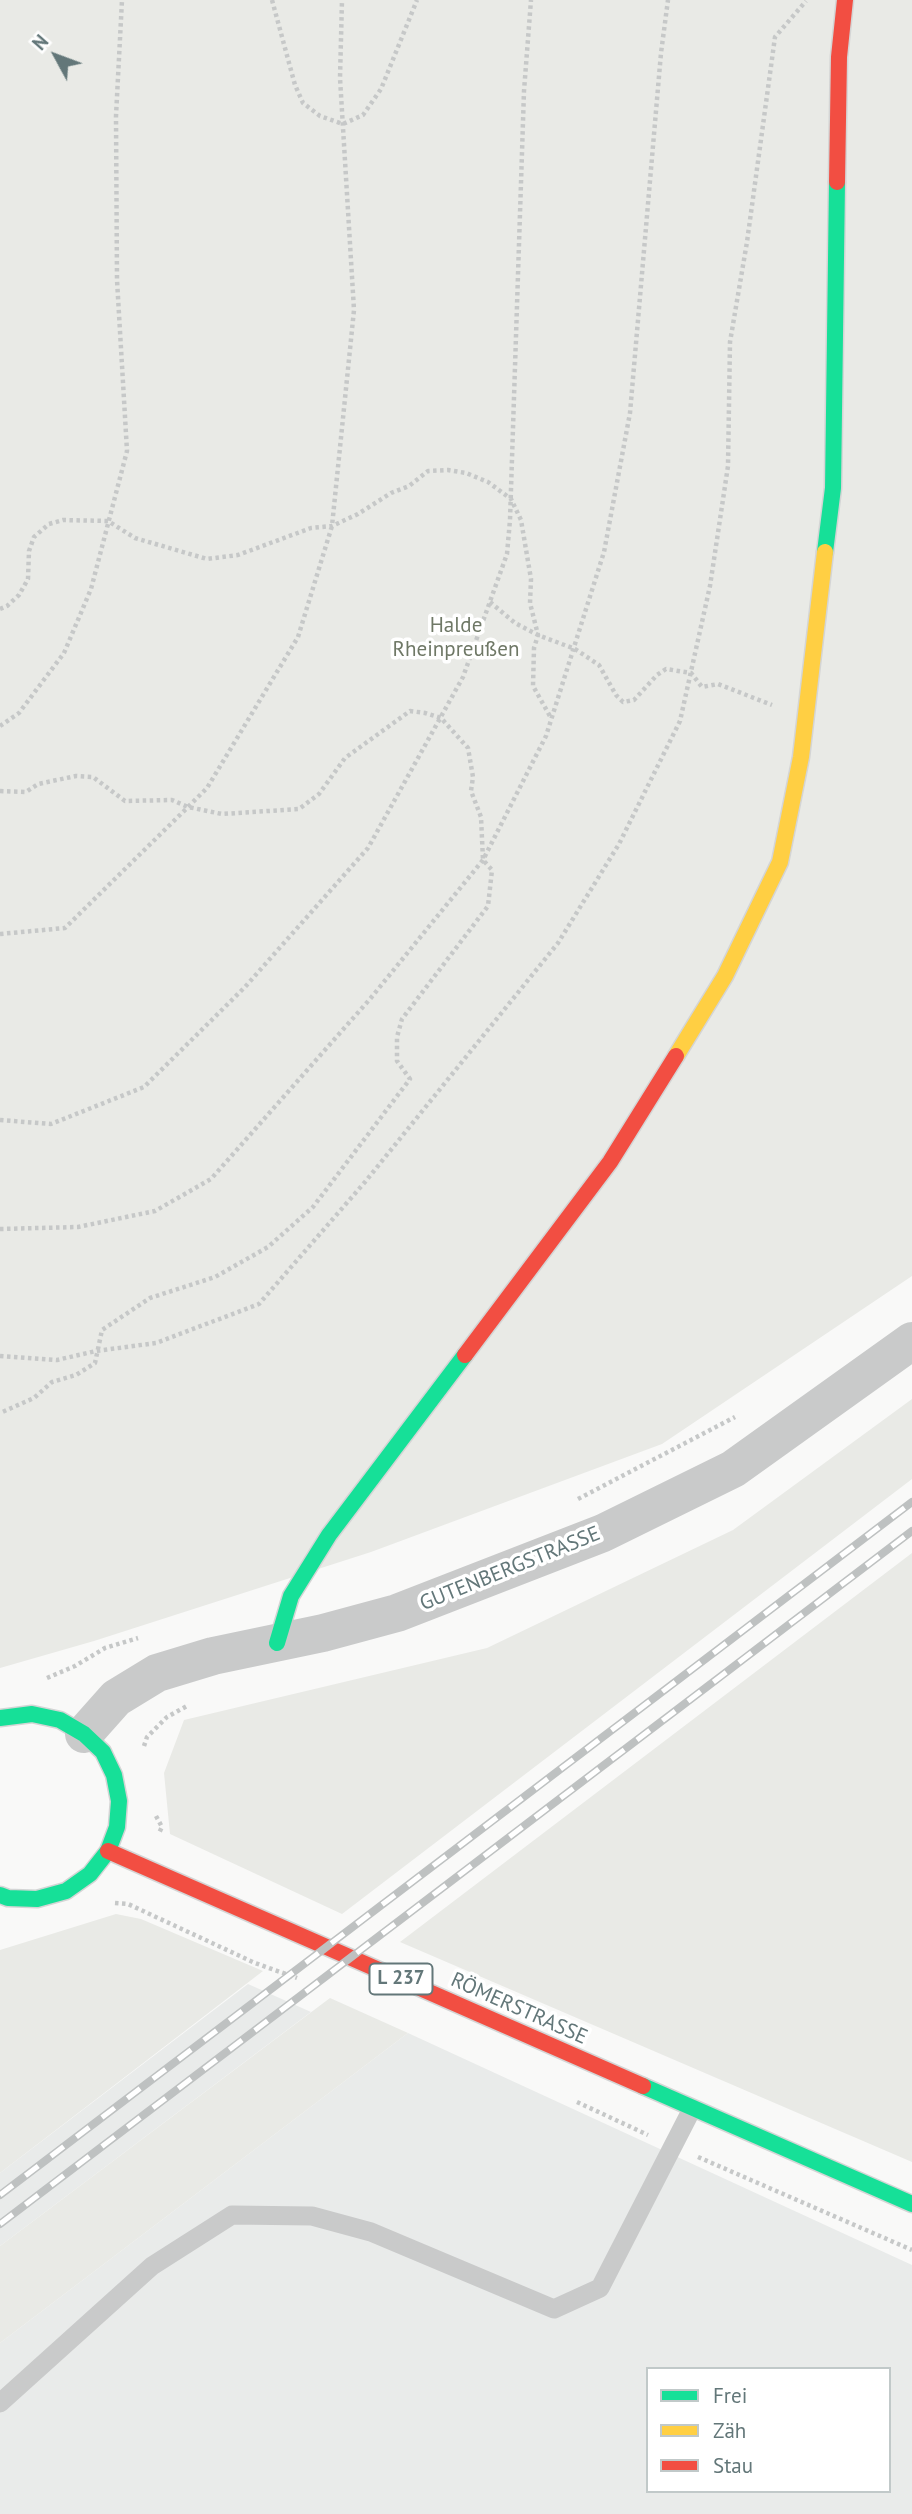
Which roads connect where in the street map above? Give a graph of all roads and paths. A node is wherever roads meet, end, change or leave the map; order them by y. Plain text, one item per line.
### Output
1 (122, 0) edge
2 (272, 0) edge
3 (342, 0) edge
4 (416, 0) edge
5 (531, 0) edge
6 (668, 0) edge
7 (806, 0) edge
8 (845, 0) edge
9 (343, 124) junction
10 (511, 499) junction
11 (108, 521) junction
12 (332, 526) junction
13 (490, 602) junction
14 (0, 609) edge
15 (538, 635) junction
16 (575, 649) junction
17 (691, 673) junction
18 (807, 711) junction
19 (440, 718) junction
20 (551, 718) junction
21 (0, 726) edge
22 (0, 791) edge
23 (188, 807) junction
24 (483, 860) junction
25 (0, 934) edge
26 (0, 1120) edge
27 (0, 1229) edge
28 (912, 1341) edge
29 (96, 1351) junction
30 (0, 1356) edge
31 (746, 1410) dead end
32 (0, 1413) edge
33 (573, 1502) dead end
34 (277, 1643) junction
35 (190, 1704) dead end
36 (0, 1718) edge
37 (84, 1734) junction
38 (139, 1756) dead end
39 (154, 1813) dead end
40 (108, 1851) junction
41 (146, 1867) junction
42 (0, 1895) edge
43 (304, 1981) dead end
44 (574, 2100) dead end
45 (692, 2109) junction
46 (672, 2146) junction
47 (912, 2204) edge
48 (912, 2250) edge
49 (0, 2403) edge

1 - 11 path
2 - 9 path
3 - 9 path
4 - 9 path
5 - 10 path
6 - 16 path
7 - 17 path
8 - 18 street
9 - 12 path
10 - 12 path
10 - 13 path
10 - 15 path
11 - 12 path
11 - 14 path
11 - 21 path
12 - 23 path
13 - 15 path
13 - 19 path
15 - 16 path
15 - 20 path
16 - 17 path
16 - 20 path
17 - 18 path
17 - 29 path
18 - 34 street
19 - 23 path
19 - 24 path
19 - 26 path
20 - 24 path
22 - 23 path
23 - 25 path
24 - 27 path
24 - 29 path
28 - 34 street, GUTENBERGSTRASSE
29 - 30 path
29 - 32 path
31 - 33 path
34 - 37 street, GUTENBERGSTRASSE
35 - 38 path
36 - 37 street
37 - 40 street
39 - 41 path
40 - 41 street, RÖMERSTRASSE / L 237
40 - 42 street
41 - 43 path
41 - 45 street, RÖMERSTRASSE / L 237
44 - 46 path
45 - 46 lane
45 - 47 street, RÖMERSTRASSE / L 237
46 - 48 path
46 - 49 lane

